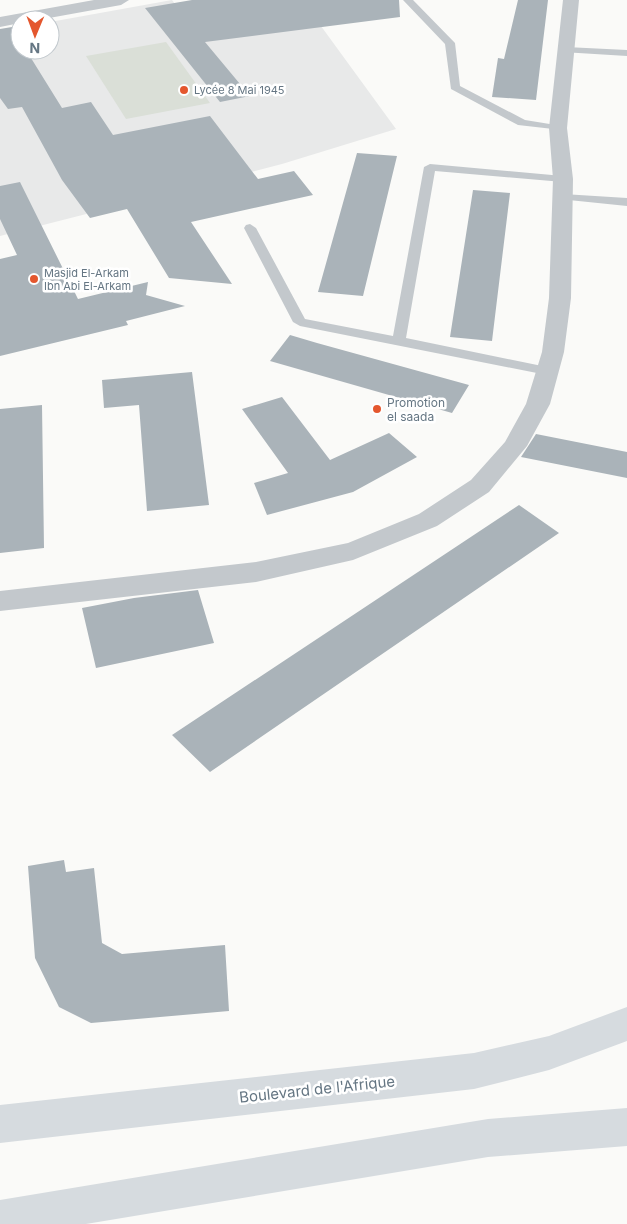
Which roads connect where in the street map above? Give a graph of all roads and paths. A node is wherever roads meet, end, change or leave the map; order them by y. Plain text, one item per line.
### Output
1 (121, 0) edge
2 (408, 0) edge
3 (571, 0) edge
4 (0, 22) edge
5 (566, 50) junction
6 (627, 53) edge
7 (558, 128) junction
8 (563, 188) junction
9 (627, 202) edge
10 (250, 228) dead end
11 (399, 341) junction
12 (547, 371) junction
13 (0, 601) edge
14 (627, 1024) edge
15 (0, 1124) edge
16 (627, 1127) edge
17 (0, 1219) edge

1 - 4 street
2 - 7 lane
3 - 5 street
5 - 6 lane
5 - 7 street
7 - 8 street
8 - 9 lane
8 - 11 lane
8 - 12 street
10 - 11 lane
11 - 12 lane
12 - 13 street
14 - 15 main road, Boulevard de l'Afrique
16 - 17 main road

